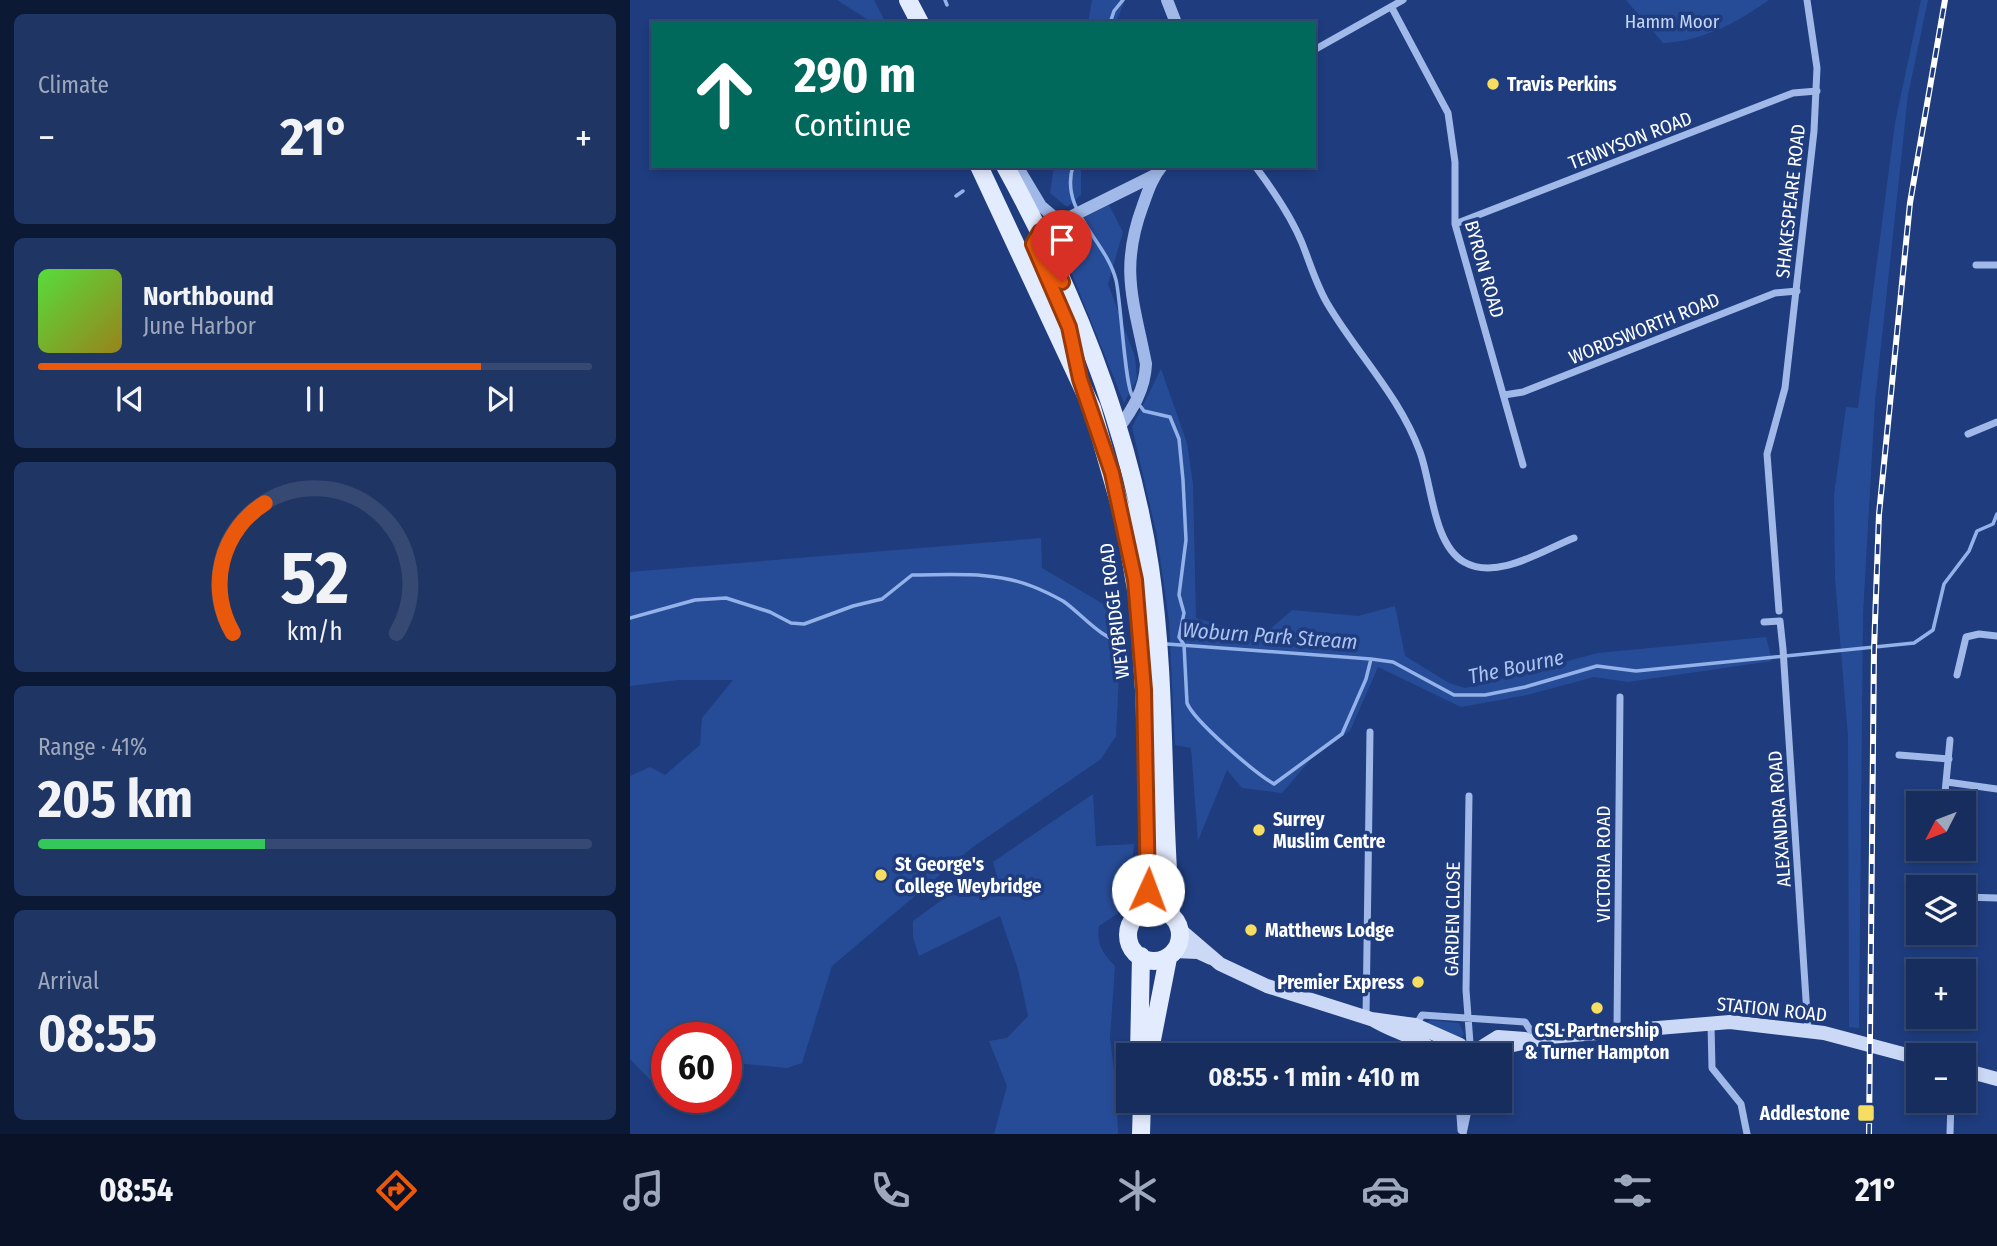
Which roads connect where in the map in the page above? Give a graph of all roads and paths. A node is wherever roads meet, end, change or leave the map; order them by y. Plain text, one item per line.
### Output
1 (908, 0) edge
2 (1167, 0) edge
3 (1403, 0) edge
4 (1807, 0) edge
5 (1392, 8) junction
6 (919, 21) edge
7 (1175, 21) edge
8 (1316, 49) edge
9 (1817, 91) junction
10 (980, 168) edge
11 (1006, 168) edge
12 (1018, 168) edge
13 (1256, 168) edge
14 (1158, 170) edge
15 (1060, 222) junction
16 (1455, 224) junction
17 (1040, 232) junction
18 (1976, 265) dead end
19 (1997, 265) edge
20 (1797, 291) junction
21 (1080, 379) junction
22 (1504, 395) junction
23 (1997, 422) edge
24 (1118, 429) junction
25 (1968, 434) dead end
26 (1523, 465) dead end
27 (1574, 538) dead end
28 (1779, 611) dead end
29 (1764, 622) dead end
30 (1997, 636) edge
31 (1957, 675) dead end
32 (1620, 697) dead end
33 (1370, 732) dead end
34 (1950, 740) dead end
35 (1899, 755) dead end
36 (1949, 759) junction
37 (1947, 782) junction
38 (1997, 789) edge
39 (1946, 791) edge
40 (1469, 796) dead end
41 (1976, 897) edge
42 (1997, 898) edge
43 (1141, 912) junction
44 (1175, 921) junction
45 (1171, 955) junction
46 (1141, 956) junction
47 (1212, 958) junction
48 (1369, 1018) junction
49 (1469, 1019) junction
50 (1711, 1022) junction
51 (1808, 1030) junction
52 (1413, 1031) junction
53 (1618, 1031) junction
54 (1533, 1040) junction
55 (1139, 1043) edge
56 (1152, 1043) edge
57 (1424, 1043) edge
58 (1451, 1043) edge
59 (1470, 1043) edge
60 (1484, 1043) edge
61 (1512, 1045) edge
62 (1906, 1055) edge
63 (1976, 1073) edge
64 (1997, 1079) edge
65 (1142, 1113) edge
66 (1459, 1113) edge
67 (1467, 1113) edge
68 (1951, 1113) edge
69 (1141, 1134) edge
70 (1462, 1134) edge
71 (1746, 1134) edge
72 (1950, 1134) edge

1 - 6 main road
2 - 7 street
3 - 5 street
4 - 9 street, SHAKESPEARE ROAD
5 - 8 street
5 - 16 street, BYRON ROAD
9 - 16 street, TENNYSON ROAD
9 - 20 street, SHAKESPEARE ROAD
10 - 21 main road, WEYBRIDGE ROAD
11 - 17 main road, WEYBRIDGE ROAD
12 - 15 street
13 - 27 street
14 - 15 street
14 - 24 street
15 - 17 street
16 - 22 street, BYRON ROAD
17 - 21 main road
17 - 24 main road, WEYBRIDGE ROAD
18 - 19 street
20 - 22 street, WORDSWORTH ROAD
20 - 28 street, SHAKESPEARE ROAD
21 - 43 main road, WEYBRIDGE ROAD
22 - 26 street, BYRON ROAD
23 - 25 street
24 - 44 main road, WEYBRIDGE ROAD
29 - 51 street, ALEXANDRA ROAD
30 - 31 street
32 - 53 street, VICTORIA ROAD
33 - 48 street
34 - 36 street
35 - 36 street
36 - 37 street
37 - 38 street
37 - 39 street
40 - 49 street, GARDEN CLOSE
41 - 42 street
43 - 44 main road
43 - 46 main road
44 - 45 main road
44 - 47 main road
45 - 46 main road
45 - 47 main road
45 - 56 main road
46 - 55 main road
47 - 48 main road
48 - 52 main road
49 - 52 street
49 - 54 street
49 - 59 street, GARDEN CLOSE
50 - 51 main road, STATION ROAD
50 - 53 main road, STATION ROAD
50 - 71 street
51 - 62 main road, STATION ROAD
52 - 57 main road
52 - 58 main road
53 - 54 main road, STATION ROAD
54 - 60 main road, STATION ROAD
54 - 61 main road, STATION ROAD
63 - 64 main road
65 - 69 main road
66 - 70 street
67 - 70 street
68 - 72 street

